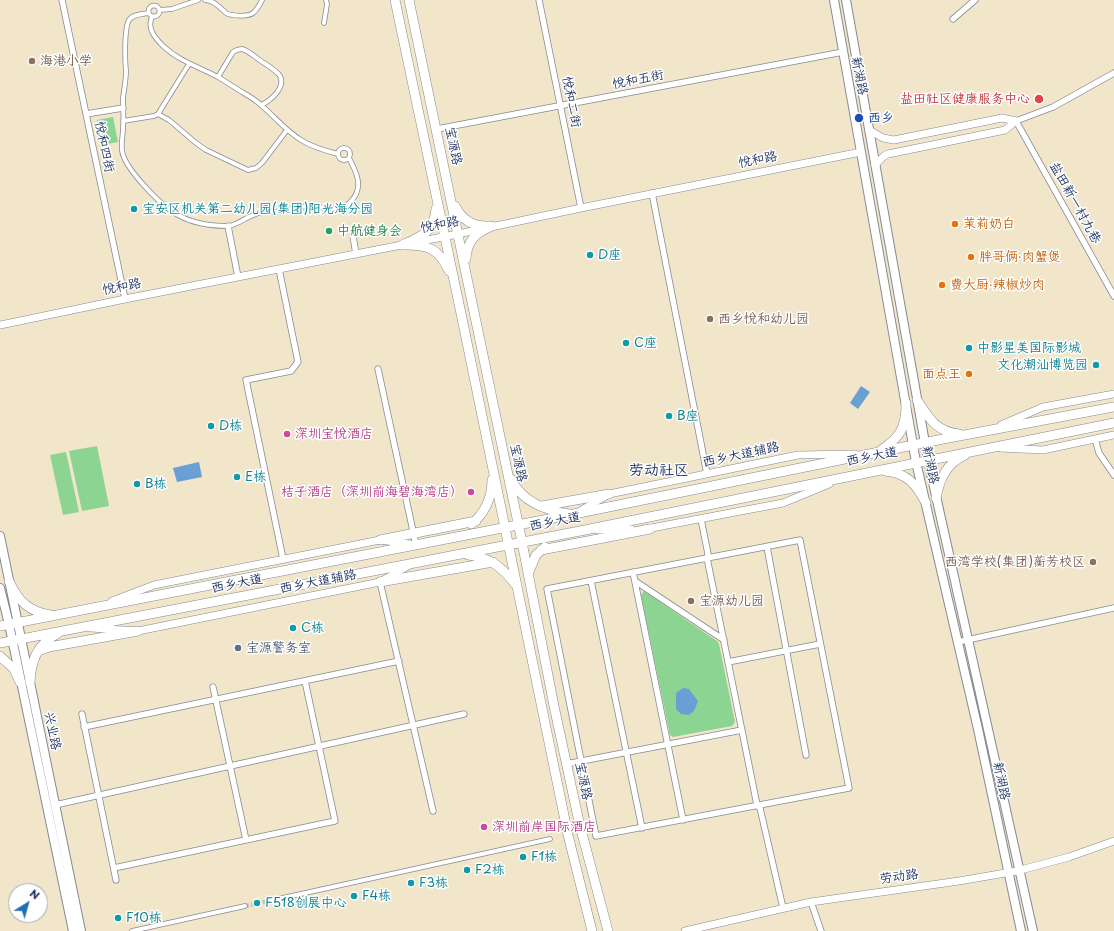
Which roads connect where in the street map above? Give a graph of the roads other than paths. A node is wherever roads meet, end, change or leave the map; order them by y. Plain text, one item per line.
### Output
1 (62, 0) edge
2 (198, 0) edge
3 (205, 0) edge
4 (262, 0) edge
5 (326, 0) edge
6 (394, 0) edge
7 (409, 0) edge
8 (539, 0) edge
9 (834, 0) edge
10 (846, 0) edge
11 (975, 0) edge
12 (160, 10) junction
13 (151, 15) junction
14 (953, 18) dead end
15 (324, 23) dead end
16 (843, 52) junction
17 (189, 64) junction
18 (1114, 73) edge
19 (218, 77) junction
20 (262, 105) junction
21 (560, 106) junction
22 (123, 108) junction
23 (86, 114) junction
24 (158, 114) junction
25 (124, 121) junction
26 (1016, 121) junction
27 (437, 129) junction
28 (287, 130) junction
29 (869, 130) junction
30 (861, 152) junction
31 (338, 154) junction
32 (349, 158) junction
33 (875, 165) junction
34 (434, 192) junction
35 (652, 193) junction
36 (450, 195) junction
37 (581, 208) junction
38 (228, 226) junction
39 (492, 226) junction
40 (458, 234) junction
41 (353, 236) dead end
42 (444, 237) junction
43 (402, 245) junction
44 (356, 254) junction
45 (279, 269) junction
46 (238, 277) junction
47 (454, 280) junction
48 (468, 282) junction
49 (1114, 296) edge
50 (125, 299) junction
51 (0, 325) edge
52 (378, 369) dead end
53 (1114, 394) edge
54 (917, 400) junction
55 (906, 403) junction
56 (1114, 407) edge
57 (1114, 423) edge
58 (989, 430) junction
59 (968, 434) junction
60 (1114, 435) edge
61 (1094, 439) junction
62 (924, 443) junction
63 (913, 445) junction
64 (986, 448) junction
65 (974, 450) junction
66 (875, 453) junction
67 (928, 460) junction
68 (916, 462) junction
69 (505, 463) junction
70 (493, 467) junction
71 (875, 470) junction
72 (707, 474) junction
73 (1114, 475) edge
74 (848, 476) junction
75 (609, 494) junction
76 (936, 498) junction
77 (926, 503) junction
78 (540, 506) junction
79 (574, 514) junction
80 (701, 519) junction
81 (476, 521) junction
82 (518, 525) junction
83 (505, 528) junction
84 (650, 529) junction
85 (580, 531) junction
86 (414, 533) junction
87 (0, 536) edge
88 (446, 539) junction
89 (380, 540) junction
90 (522, 542) junction
91 (508, 544) junction
92 (416, 545) junction
93 (767, 547) junction
94 (541, 550) junction
95 (453, 555) junction
96 (707, 558) junction
97 (283, 559) junction
98 (493, 562) junction
99 (412, 563) junction
100 (633, 572) junction
101 (528, 574) junction
102 (635, 580) junction
103 (9, 581) junction
104 (591, 581) junction
105 (380, 582) junction
106 (517, 586) junction
107 (0, 588) edge
108 (533, 600) junction
109 (520, 602) junction
110 (94, 608) junction
111 (1114, 608) edge
112 (58, 615) junction
113 (9, 624) edge
114 (81, 627) junction
115 (66, 630) junction
116 (138, 631) junction
117 (17, 640) junction
118 (724, 640) junction
119 (967, 640) junction
120 (958, 642) junction
121 (0, 643) edge
122 (820, 644) junction
123 (38, 651) junction
124 (786, 651) junction
125 (0, 656) edge
126 (399, 661) junction
127 (728, 662) junction
128 (305, 681) junction
129 (25, 682) junction
130 (213, 686) dead end
131 (216, 700) junction
132 (82, 714) dead end
133 (464, 714) dead end
134 (414, 725) junction
135 (84, 727) junction
136 (742, 730) junction
137 (668, 744) junction
138 (319, 746) junction
139 (626, 752) junction
140 (806, 755) dead end
141 (581, 761) junction
142 (566, 764) junction
143 (230, 766) junction
144 (99, 795) junction
145 (55, 805) junction
146 (757, 805) junction
147 (433, 811) dead end
148 (683, 820) junction
149 (642, 828) junction
150 (550, 838) dead end
151 (246, 840) junction
152 (1114, 841) edge
153 (114, 868) junction
154 (1019, 871) junction
155 (1008, 873) junction
156 (116, 880) dead end
157 (269, 901) tunnel mouth
158 (812, 902) junction
159 (245, 906) tunnel mouth
160 (783, 908) junction
161 (72, 931) edge
162 (81, 931) edge
163 (132, 931) edge
164 (592, 931) edge
165 (608, 931) edge
166 (685, 931) edge
167 (821, 931) edge
168 (1021, 931) edge
169 (1033, 931) edge

1 - 23 street, 悦和四街
2 - 12 street
3 - 4 street
5 - 15 street
6 - 34 main road, 宝源路
7 - 27 main road, 宝源路
8 - 21 street, 悦和二街
9 - 16 main road, 新湖路
10 - 29 main road, 新湖路
11 - 14 street
12 - 13 street
12 - 13 street
13 - 17 street
13 - 22 street
16 - 21 street, 悦和五街
16 - 30 main road, 新湖路
17 - 19 street
17 - 24 street
18 - 26 street
19 - 20 street
19 - 20 street
20 - 28 street
21 - 27 street, 悦和五街
21 - 37 street, 悦和二街
22 - 23 street
22 - 25 street
23 - 50 street, 悦和四街
24 - 25 street
24 - 28 street
25 - 38 street
26 - 29 street
26 - 33 street
26 - 49 street, 盐田新一村九巷
27 - 36 main road, 宝源路
28 - 31 street
29 - 33 main road, 新湖路
30 - 35 street, 悦和路
30 - 55 main road, 新湖路
31 - 32 street
31 - 32 street
32 - 38 street
33 - 54 main road, 新湖路
34 - 42 main road, 宝源路
34 - 43 main road
35 - 37 street, 悦和路
35 - 72 street
36 - 39 main road
36 - 40 main road, 宝源路
37 - 39 street, 悦和路
38 - 46 street
39 - 40 street, 悦和路
39 - 48 main road
40 - 42 street, 悦和路
40 - 48 main road, 宝源路
41 - 44 street
42 - 43 street, 悦和路
42 - 47 main road, 宝源路
43 - 44 street, 悦和路
43 - 47 main road
44 - 45 street, 悦和路
45 - 46 street, 悦和路
45 - 97 street
46 - 50 street, 悦和路
47 - 70 main road, 宝源路
48 - 69 main road, 宝源路
50 - 51 street, 悦和路
52 - 86 street
53 - 58 street
54 - 59 main road
54 - 62 main road, 新湖路
55 - 63 main road, 新湖路
55 - 66 main road
56 - 58 main road, 西乡大道
57 - 64 main road, 西乡大道
58 - 59 main road, 西乡大道
59 - 62 main road, 西乡大道
60 - 61 street
61 - 64 street
61 - 73 street
62 - 63 main road, 西乡大道
62 - 67 main road, 新湖路
63 - 66 main road, 西乡大道
63 - 68 main road, 新湖路
64 - 65 main road, 西乡大道
65 - 67 main road, 西乡大道
65 - 76 main road
66 - 72 street, 西乡大道辅路
66 - 79 main road, 西乡大道
67 - 68 main road, 西乡大道
67 - 76 main road, 新湖路
68 - 71 main road, 西乡大道
68 - 77 main road, 新湖路
69 - 78 main road
69 - 82 main road, 宝源路
70 - 81 main road
70 - 83 main road, 宝源路
71 - 74 main road, 西乡大道
71 - 77 main road
72 - 75 street, 西乡大道辅路
74 - 80 street
74 - 85 main road, 西乡大道
75 - 78 main road
75 - 79 street, 西乡大道辅路
76 - 119 main road, 新湖路
77 - 120 main road, 新湖路
78 - 79 main road
79 - 82 main road, 西乡大道
80 - 84 street
80 - 96 street
81 - 86 main road
81 - 88 main road
82 - 83 main road, 西乡大道
82 - 90 main road, 宝源路
83 - 88 main road, 西乡大道
83 - 91 main road, 宝源路
84 - 85 street
84 - 94 main road
85 - 90 main road, 西乡大道
85 - 94 main road
86 - 89 main road
86 - 92 street
87 - 103 main road, 兴业路
88 - 92 main road, 西乡大道
89 - 92 street
89 - 97 street
90 - 91 main road, 西乡大道
90 - 101 main road, 宝源路
91 - 95 main road, 西乡大道
91 - 106 main road, 宝源路
92 - 110 main road, 西乡大道
93 - 96 street
93 - 122 street
93 - 124 street
94 - 101 main road
95 - 98 main road
95 - 99 main road, 西乡大道
96 - 100 street
96 - 118 street
97 - 110 street
98 - 105 main road
98 - 106 main road
99 - 105 street, 西乡大道辅路
99 - 114 main road, 西乡大道
100 - 102 street
100 - 104 street
101 - 108 main road, 宝源路
102 - 118 street
102 - 137 street
103 - 112 main road
103 - 113 main road, 兴业路
104 - 139 street
104 - 141 street
105 - 116 street, 西乡大道辅路
105 - 126 street
106 - 109 main road, 宝源路
107 - 113 main road, 兴业路
108 - 109 main road
108 - 142 main road, 宝源路
109 - 164 main road, 宝源路
110 - 112 main road, 西乡大道
111 - 119 street
112 - 113 main road, 西乡大道
113 - 117 main road, 兴业路
114 - 115 main road, 西乡大道
114 - 116 street, 西乡大道辅路
115 - 117 main road, 西乡大道
115 - 123 main road
116 - 123 main road
117 - 121 main road, 西乡大道
117 - 129 main road, 兴业路
118 - 127 street
119 - 120 street
119 - 154 main road, 新湖路
120 - 155 main road, 新湖路
122 - 124 street
122 - 146 street
123 - 129 main road
124 - 127 street
124 - 140 street
125 - 129 main road
126 - 128 street
126 - 134 street
127 - 136 street
128 - 131 street
128 - 138 street
129 - 145 main road, 兴业路
129 - 161 main road, 兴业路
130 - 131 street
131 - 135 street
131 - 143 street
132 - 135 street
133 - 134 street
134 - 138 street
134 - 147 street
135 - 144 street
136 - 137 street
136 - 146 street
137 - 139 street
137 - 148 street
138 - 143 street
138 - 151 street
139 - 141 street
139 - 149 street
141 - 142 street
141 - 149 street
142 - 165 main road, 宝源路
143 - 144 street
143 - 151 street
144 - 145 street
144 - 153 street
145 - 162 main road, 兴业路
146 - 148 street
146 - 160 street
148 - 149 street
150 - 157 street
151 - 153 street
152 - 154 street, 劳动路
153 - 156 street
154 - 155 street, 劳动路
154 - 169 main road, 新湖路
155 - 158 street, 劳动路
155 - 168 main road, 新湖路
158 - 160 street, 劳动路
158 - 167 street
159 - 163 street
160 - 166 street, 劳动路

